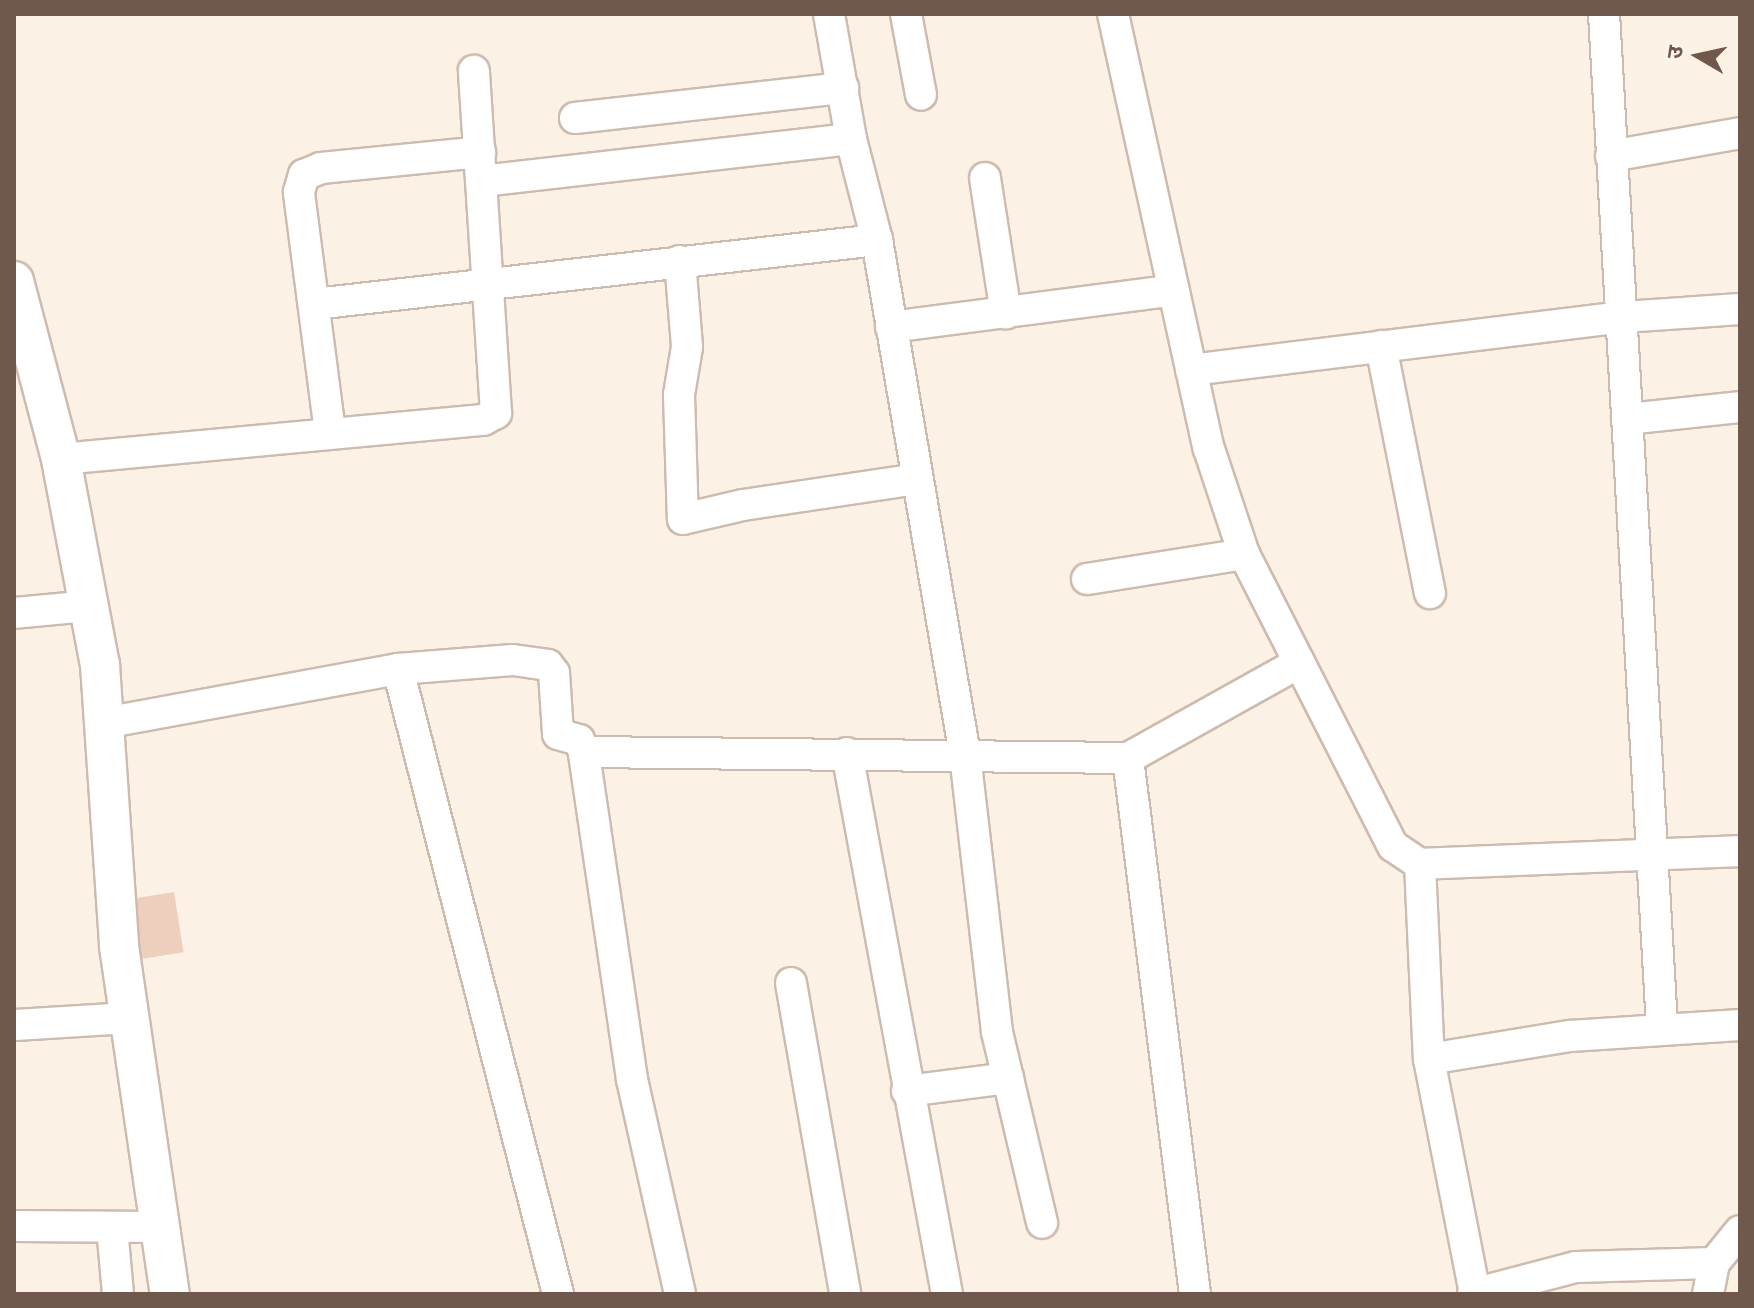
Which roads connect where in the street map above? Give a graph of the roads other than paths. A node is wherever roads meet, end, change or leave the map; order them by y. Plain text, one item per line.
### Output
1 (829, 14) edge
2 (906, 14) edge
3 (1113, 14) edge
4 (1604, 14) edge
5 (474, 71) dead end
6 (843, 88) junction
7 (921, 95) dead end
8 (575, 118) dead end
9 (1740, 133) edge
10 (851, 139) junction
11 (1611, 156) junction
12 (481, 167) junction
13 (985, 178) dead end
14 (877, 240) junction
15 (680, 261) junction
16 (14, 281) edge
17 (491, 284) junction
18 (1174, 290) junction
19 (315, 304) junction
20 (1740, 309) edge
21 (1006, 313) junction
22 (1623, 317) junction
23 (891, 327) junction
24 (1381, 346) junction
25 (1191, 370) junction
26 (1740, 407) edge
27 (1627, 419) junction
28 (330, 432) junction
29 (61, 459) junction
30 (917, 479) junction
31 (1244, 554) junction
32 (1087, 579) dead end
33 (1430, 593) dead end
34 (89, 606) junction
35 (14, 613) edge
36 (1299, 663) junction
37 (398, 669) junction
38 (104, 723) junction
39 (584, 752) junction
40 (847, 753) junction
41 (965, 755) junction
42 (1128, 758) junction
43 (1740, 851) edge
44 (1653, 858) junction
45 (1420, 864) junction
46 (791, 983) dead end
47 (130, 1018) junction
48 (14, 1025) edge
49 (1740, 1025) edge
50 (1662, 1026) junction
51 (1429, 1059) junction
52 (1008, 1078) junction
53 (907, 1091) junction
54 (1042, 1223) dead end
55 (14, 1226) edge
56 (112, 1227) junction
57 (160, 1227) junction
58 (1740, 1231) edge
59 (1714, 1263) junction
60 (1533, 1285) edge
61 (118, 1294) edge
62 (170, 1294) edge
63 (558, 1294) edge
64 (680, 1294) edge
65 (845, 1294) edge
66 (947, 1294) edge
67 (1195, 1294) edge
68 (1474, 1294) edge
69 (1708, 1294) edge

1 - 6 street
2 - 7 street
3 - 18 street
4 - 11 street
5 - 12 street
6 - 8 street
6 - 10 street
9 - 11 street
10 - 12 street
10 - 14 street
11 - 22 street
12 - 17 street
12 - 19 street
13 - 21 street
14 - 15 street
14 - 23 street
15 - 17 street
15 - 30 street
16 - 29 street
17 - 19 street
17 - 28 street
18 - 21 street
18 - 25 street
19 - 28 street
20 - 22 street
21 - 23 street
22 - 24 street
22 - 27 street
23 - 30 street
24 - 25 street
24 - 33 street
25 - 31 street
26 - 27 street
27 - 44 street
28 - 29 street
29 - 34 street
30 - 41 street
31 - 32 street
31 - 36 street
34 - 35 street
34 - 38 street
36 - 42 street
36 - 45 street
37 - 38 street
37 - 39 street
37 - 63 street
38 - 47 street
39 - 40 street
39 - 64 street
40 - 41 street
40 - 53 street
41 - 42 street
41 - 52 street
42 - 67 street
43 - 44 street
44 - 45 street
44 - 50 street
45 - 51 street
46 - 65 street
47 - 48 street
47 - 57 street
49 - 50 street
50 - 51 street
51 - 68 street
52 - 53 street
52 - 54 street
53 - 66 street
55 - 56 street
56 - 57 street
56 - 61 street
57 - 62 street
58 - 59 street
59 - 60 street
59 - 69 street
60 - 68 street

